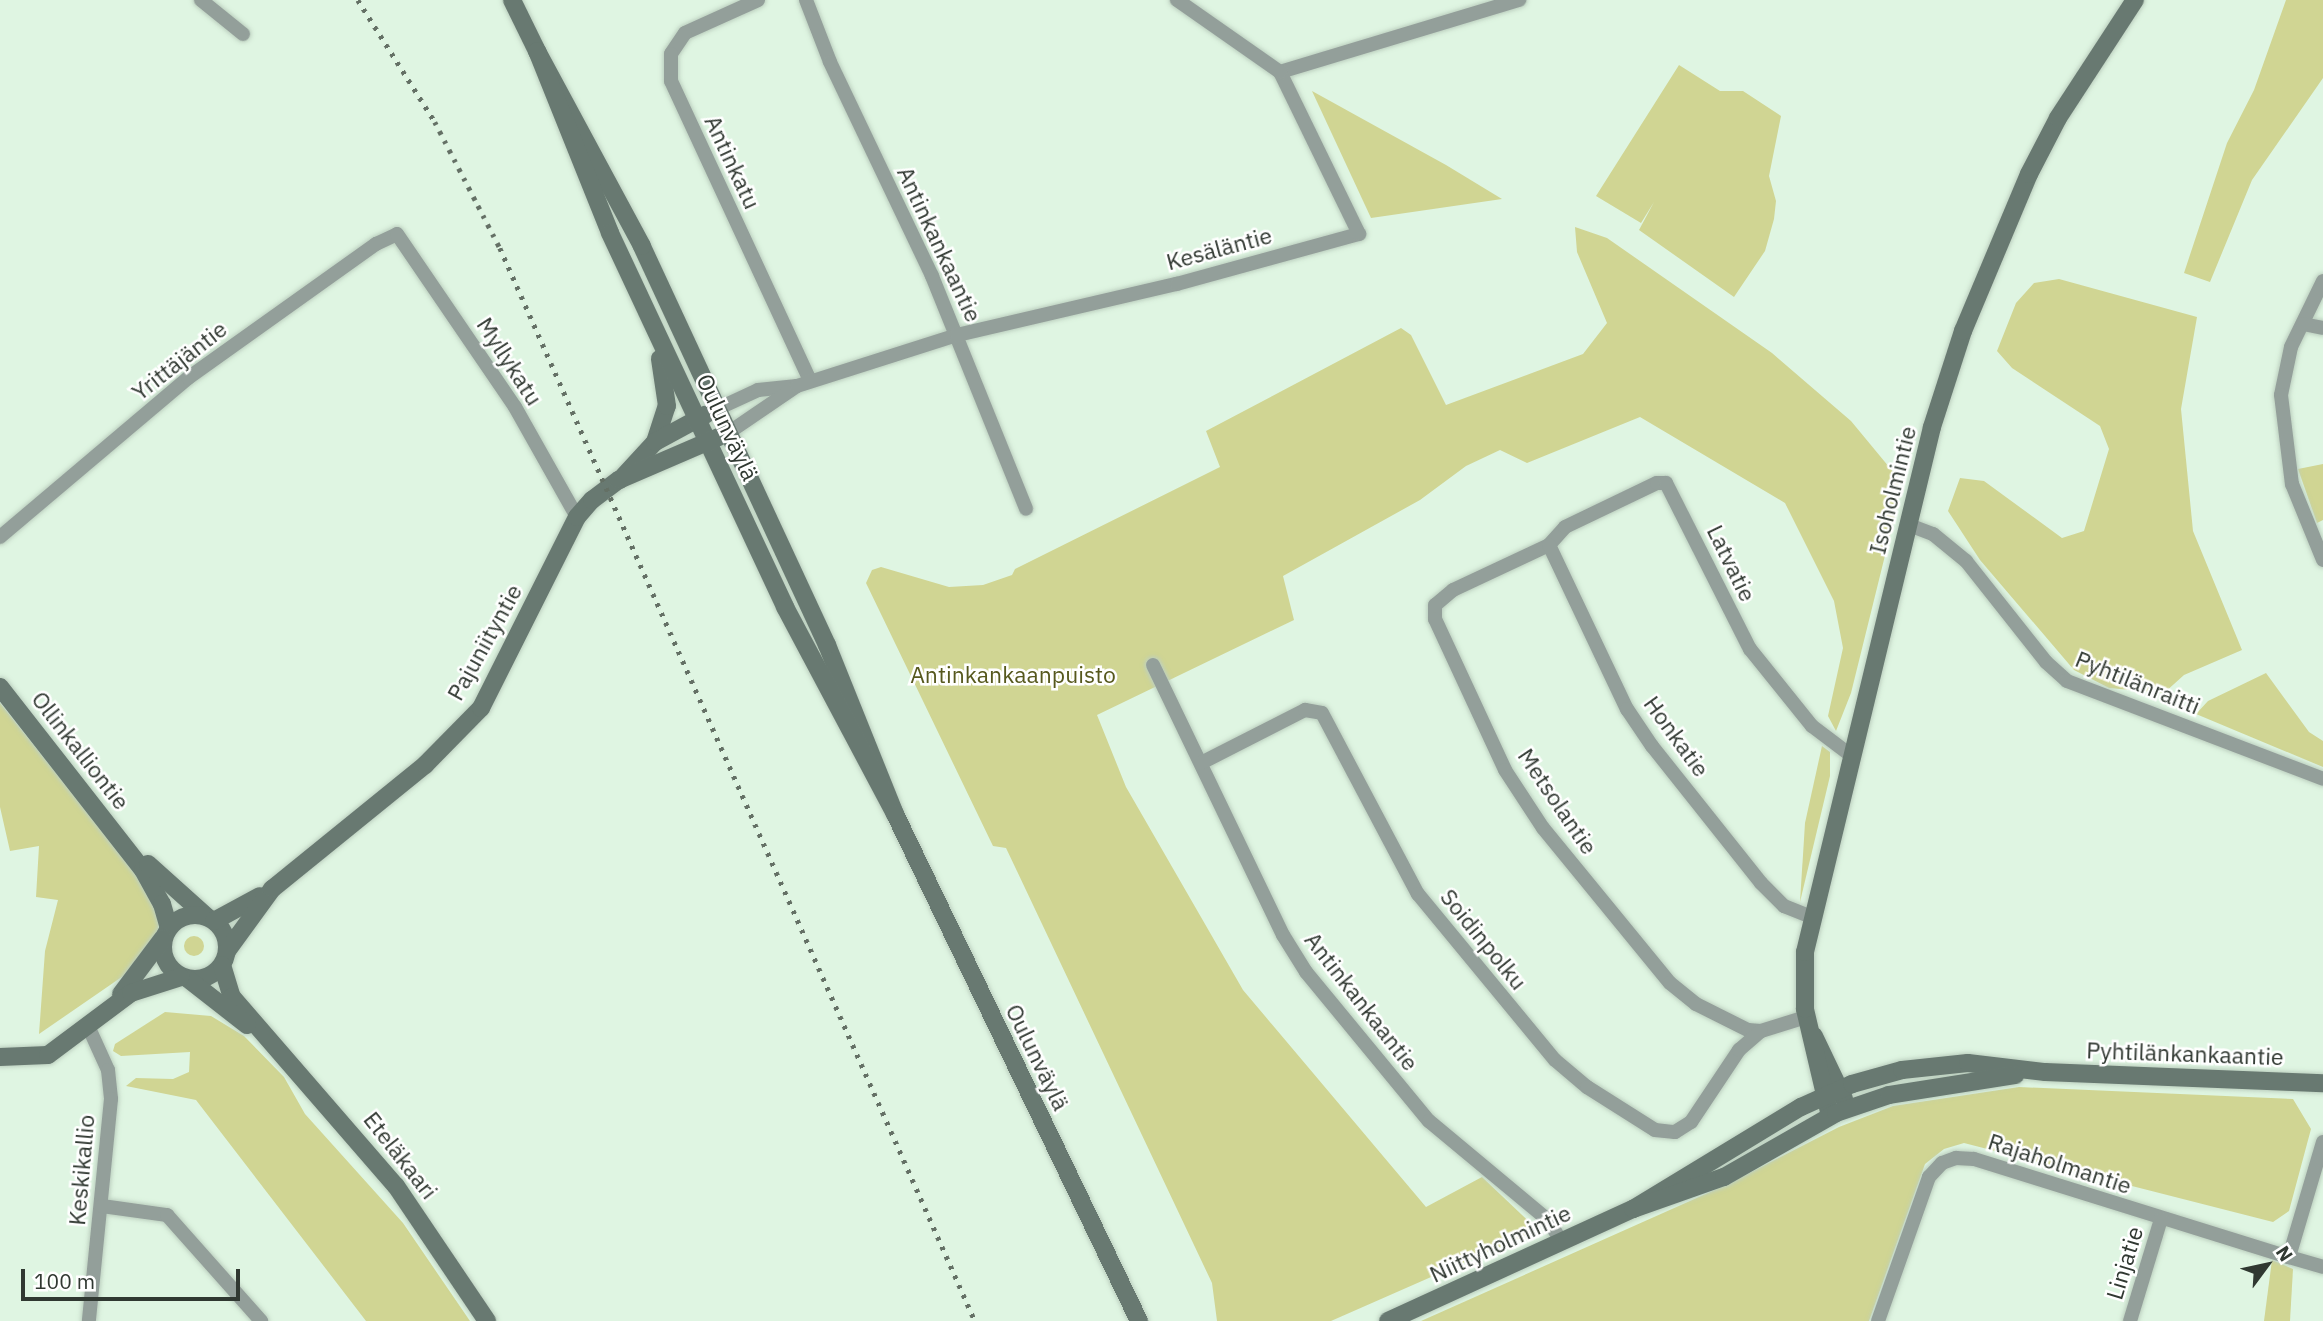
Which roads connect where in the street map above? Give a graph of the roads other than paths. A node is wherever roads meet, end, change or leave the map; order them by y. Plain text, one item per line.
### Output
1 (201, 0) edge
2 (512, 0) edge
3 (758, 0) edge
4 (806, 0) edge
5 (1177, 0) edge
6 (1519, 0) edge
7 (2135, 0) edge
8 (243, 34) dead end
9 (1280, 72) junction
10 (547, 76) junction
11 (397, 234) joint
12 (2323, 281) edge
13 (633, 284) junction
14 (2303, 324) junction
15 (2323, 328) edge
16 (957, 335) junction
17 (804, 383) junction
18 (717, 409) junction
19 (697, 419) junction
20 (728, 433) junction
21 (655, 442) junction
22 (708, 442) junction
23 (619, 480) junction
24 (1026, 509) dead end
25 (577, 517) junction
26 (1909, 525) junction
27 (0, 537) edge
28 (1549, 545) junction
29 (2321, 554) edge
30 (1153, 665) dead end
31 (0, 687) edge
32 (1853, 757) junction
33 (1201, 763) junction
34 (2323, 779) edge
35 (895, 814) junction
36 (124, 844) junction
37 (272, 889) junction
38 (1813, 918) junction
39 (211, 919) junction
40 (166, 933) junction
41 (224, 958) junction
42 (184, 978) junction
43 (113, 1006) junction
44 (1808, 1023) junction
45 (88, 1026) junction
46 (1761, 1031) junction
47 (259, 1032) junction
48 (0, 1057) edge
49 (2045, 1072) junction
50 (2323, 1083) edge
51 (1840, 1089) junction
52 (1823, 1097) junction
53 (1848, 1109) junction
54 (1830, 1116) junction
55 (2323, 1142) edge
56 (102, 1206) junction
57 (1633, 1209) junction
58 (2161, 1219) junction
59 (1562, 1242) junction
60 (2290, 1257) junction
61 (2323, 1267) edge
62 (89, 1321) edge
63 (261, 1321) edge
64 (486, 1321) edge
65 (1139, 1321) edge
66 (1388, 1321) edge
67 (1878, 1321) edge
68 (2130, 1321) edge

1 - 8 street
2 - 10 street, Oulunväylä
3 - 17 street, Antinkatu
4 - 16 street, Antinkankaantie
5 - 9 street, Kesäläntie
6 - 9 street
7 - 26 street, Isoholmintie
9 - 16 street, Kesäläntie
10 - 13 street, Oulunväylä
10 - 18 street, Oulunväylä
11 - 25 street, Myllykatu
11 - 27 street, Yrittäjäntie
12 - 14 street
13 - 19 street, Oulunväylä
13 - 21 street
14 - 15 street
14 - 29 street
16 - 17 street, Kesäläntie
16 - 24 street, Antinkankaantie
17 - 18 street, Kesäläntie
17 - 20 street, Kesäläntie
18 - 19 street, Pajuniityntie
18 - 20 street, Oulunväylä
19 - 21 street, Pajuniityntie
19 - 22 street, Oulunväylä
20 - 22 street, Pajuniityntie
20 - 35 street, Oulunväylä
21 - 23 street, Pajuniityntie
22 - 23 street, Pajuniityntie
22 - 35 street, Oulunväylä
23 - 25 street, Pajuniityntie
25 - 37 street, Pajuniityntie
26 - 32 street, Isoholmintie
26 - 34 street, Pyhtilänraitti
28 - 32 street, Latvatie
28 - 38 street, Honkatie
28 - 46 street, Metsolantie
30 - 33 street, Antinkankaantie
31 - 36 street, Ollinkalliontie
32 - 38 street, Isoholmintie
33 - 46 street, Soidinpolku
33 - 59 street, Antinkankaantie
35 - 65 street, Oulunväylä
36 - 39 street, Ollinkalliontie
36 - 40 street, Ollinkalliontie
37 - 39 street, Pajuniityntie
37 - 41 street, Pajuniityntie
38 - 44 street, Isoholmintie
39 - 40 street
39 - 41 street
40 - 42 street
40 - 43 street
41 - 42 street
41 - 47 street, Eteläkaari
42 - 43 street
42 - 47 street, Eteläkaari
43 - 45 street
44 - 46 street
44 - 51 street
44 - 52 street, Isoholmintie
45 - 48 street
45 - 56 street, Keskikallio
47 - 64 street, Eteläkaari
49 - 50 street, Pyhtilänkankaantie
49 - 51 street, Pyhtilänkankaantie
49 - 53 street, Pyhtilänkankaantie
51 - 52 street, Pyhtilänkankaantie
51 - 53 street
52 - 54 street, Isoholmintie
52 - 57 street, Niittyholmintie
53 - 54 street, Niittyholmintie
54 - 57 street, Niittyholmintie
55 - 60 street
56 - 62 street, Keskikallio
56 - 63 street
57 - 59 street, Niittyholmintie
58 - 60 street, Rajaholmantie
58 - 67 street, Rajaholmantie
58 - 68 street, Linjatie
59 - 66 street, Niittyholmintie
60 - 61 street, Rajaholmantie

